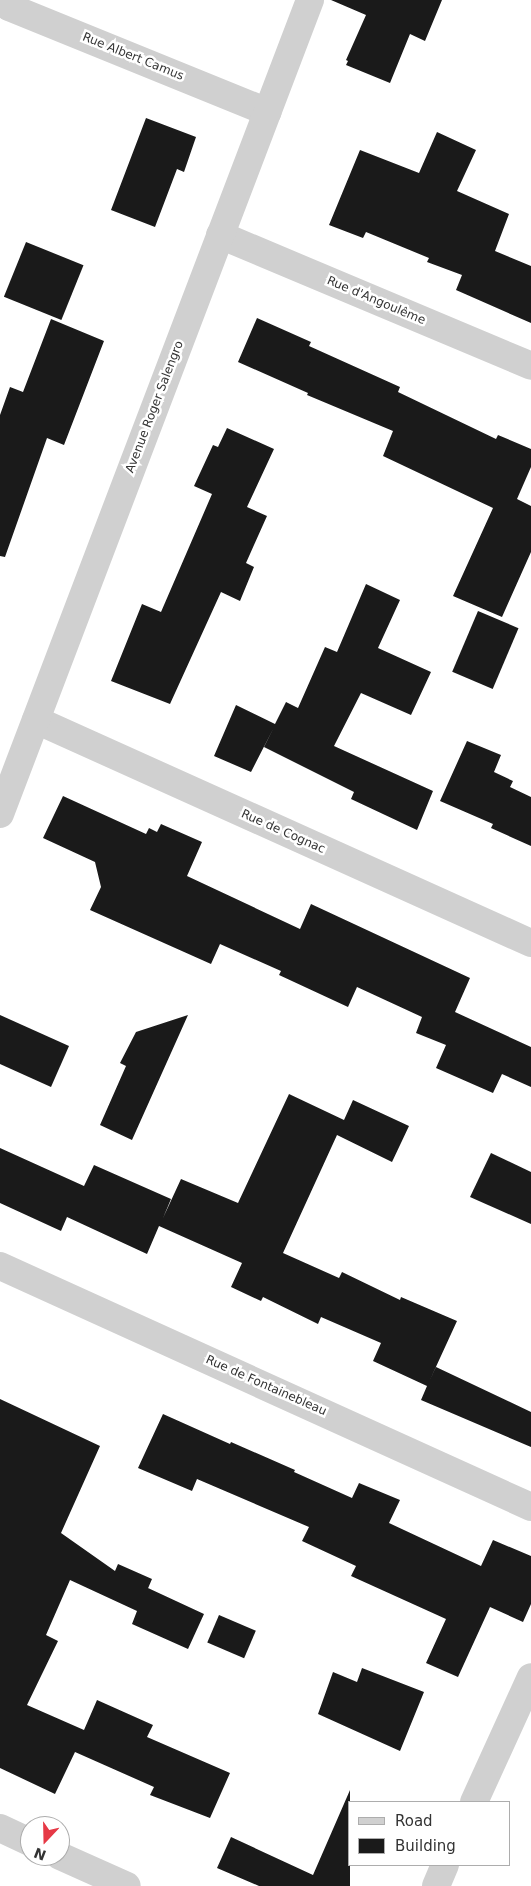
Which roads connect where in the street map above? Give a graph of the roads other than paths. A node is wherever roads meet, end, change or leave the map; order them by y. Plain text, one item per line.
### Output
1 (0, 0) edge
2 (310, 0) edge
3 (268, 112) junction
4 (220, 235) junction
5 (531, 366) edge
6 (36, 720) junction
7 (0, 814) edge
8 (531, 943) edge
9 (0, 1266) edge
10 (531, 1507) edge
11 (531, 1677) edge
12 (474, 1801) edge
13 (0, 1828) edge
14 (20, 1837) edge
15 (70, 1860) edge
16 (445, 1866) edge
17 (127, 1886) edge
18 (436, 1886) edge

1 - 3 street, Rue Albert Camus
2 - 3 street, Avenue Roger Salengro
3 - 4 street, Avenue Roger Salengro
4 - 5 street, Rue d'Angoulême
4 - 6 street, Avenue Roger Salengro
6 - 7 street, Avenue Roger Salengro
6 - 8 street, Rue de Cognac
9 - 10 street, Rue de Fontainebleau
11 - 12 street
13 - 14 street
15 - 17 street
16 - 18 street

